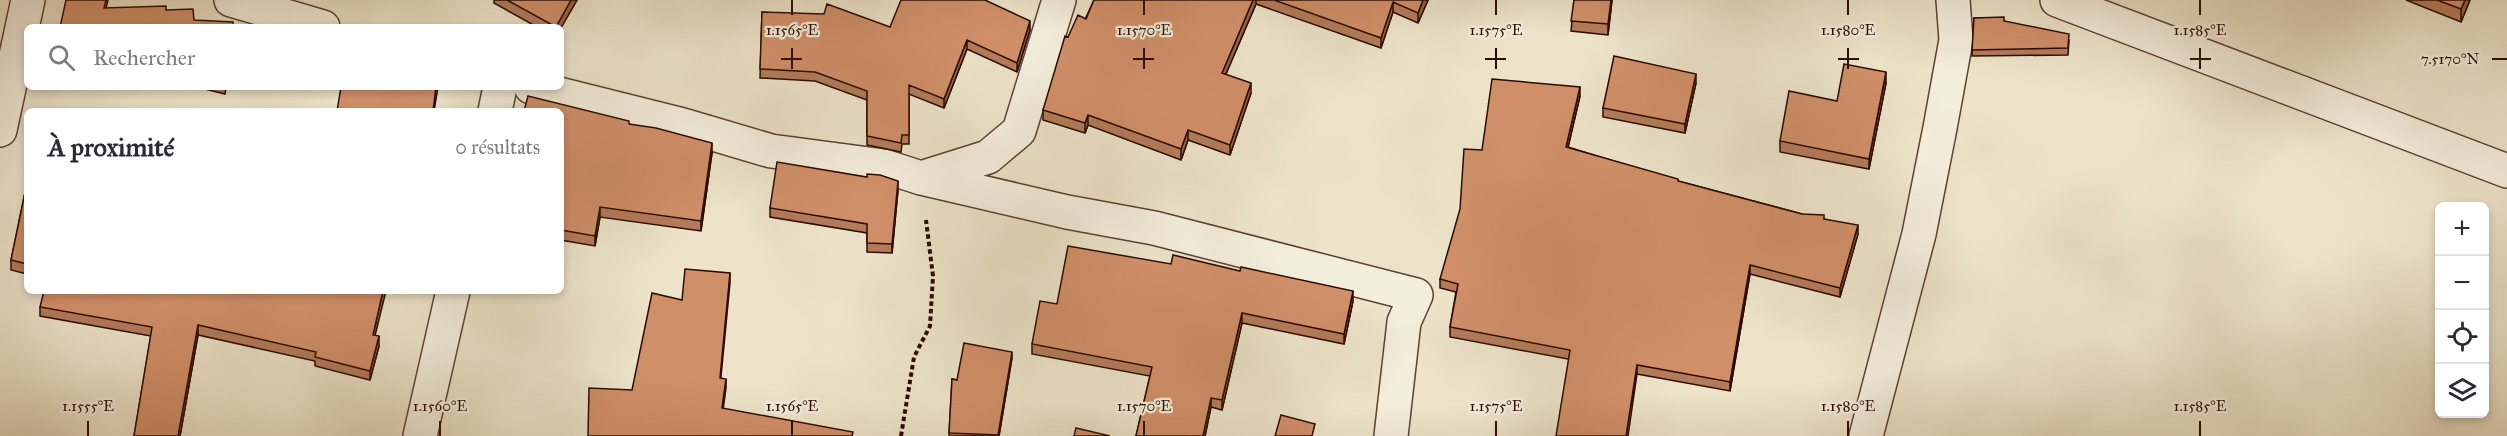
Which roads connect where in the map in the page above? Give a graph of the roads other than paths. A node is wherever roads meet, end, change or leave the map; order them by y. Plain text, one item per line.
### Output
1 (28, 0) edge
2 (231, 0) edge
3 (1059, 0) edge
4 (1953, 0) edge
5 (2057, 0) edge
6 (313, 24) edge
7 (499, 90) edge
8 (543, 90) edge
9 (496, 108) edge
10 (0, 130) edge
11 (2507, 171) edge
12 (921, 178) junction
13 (452, 294) edge
14 (420, 436) edge
15 (1391, 436) edge
16 (1866, 436) edge

1 - 10 street
2 - 6 street
3 - 12 street
4 - 16 street
5 - 11 street
7 - 9 street
8 - 12 street
12 - 15 street
13 - 14 street

